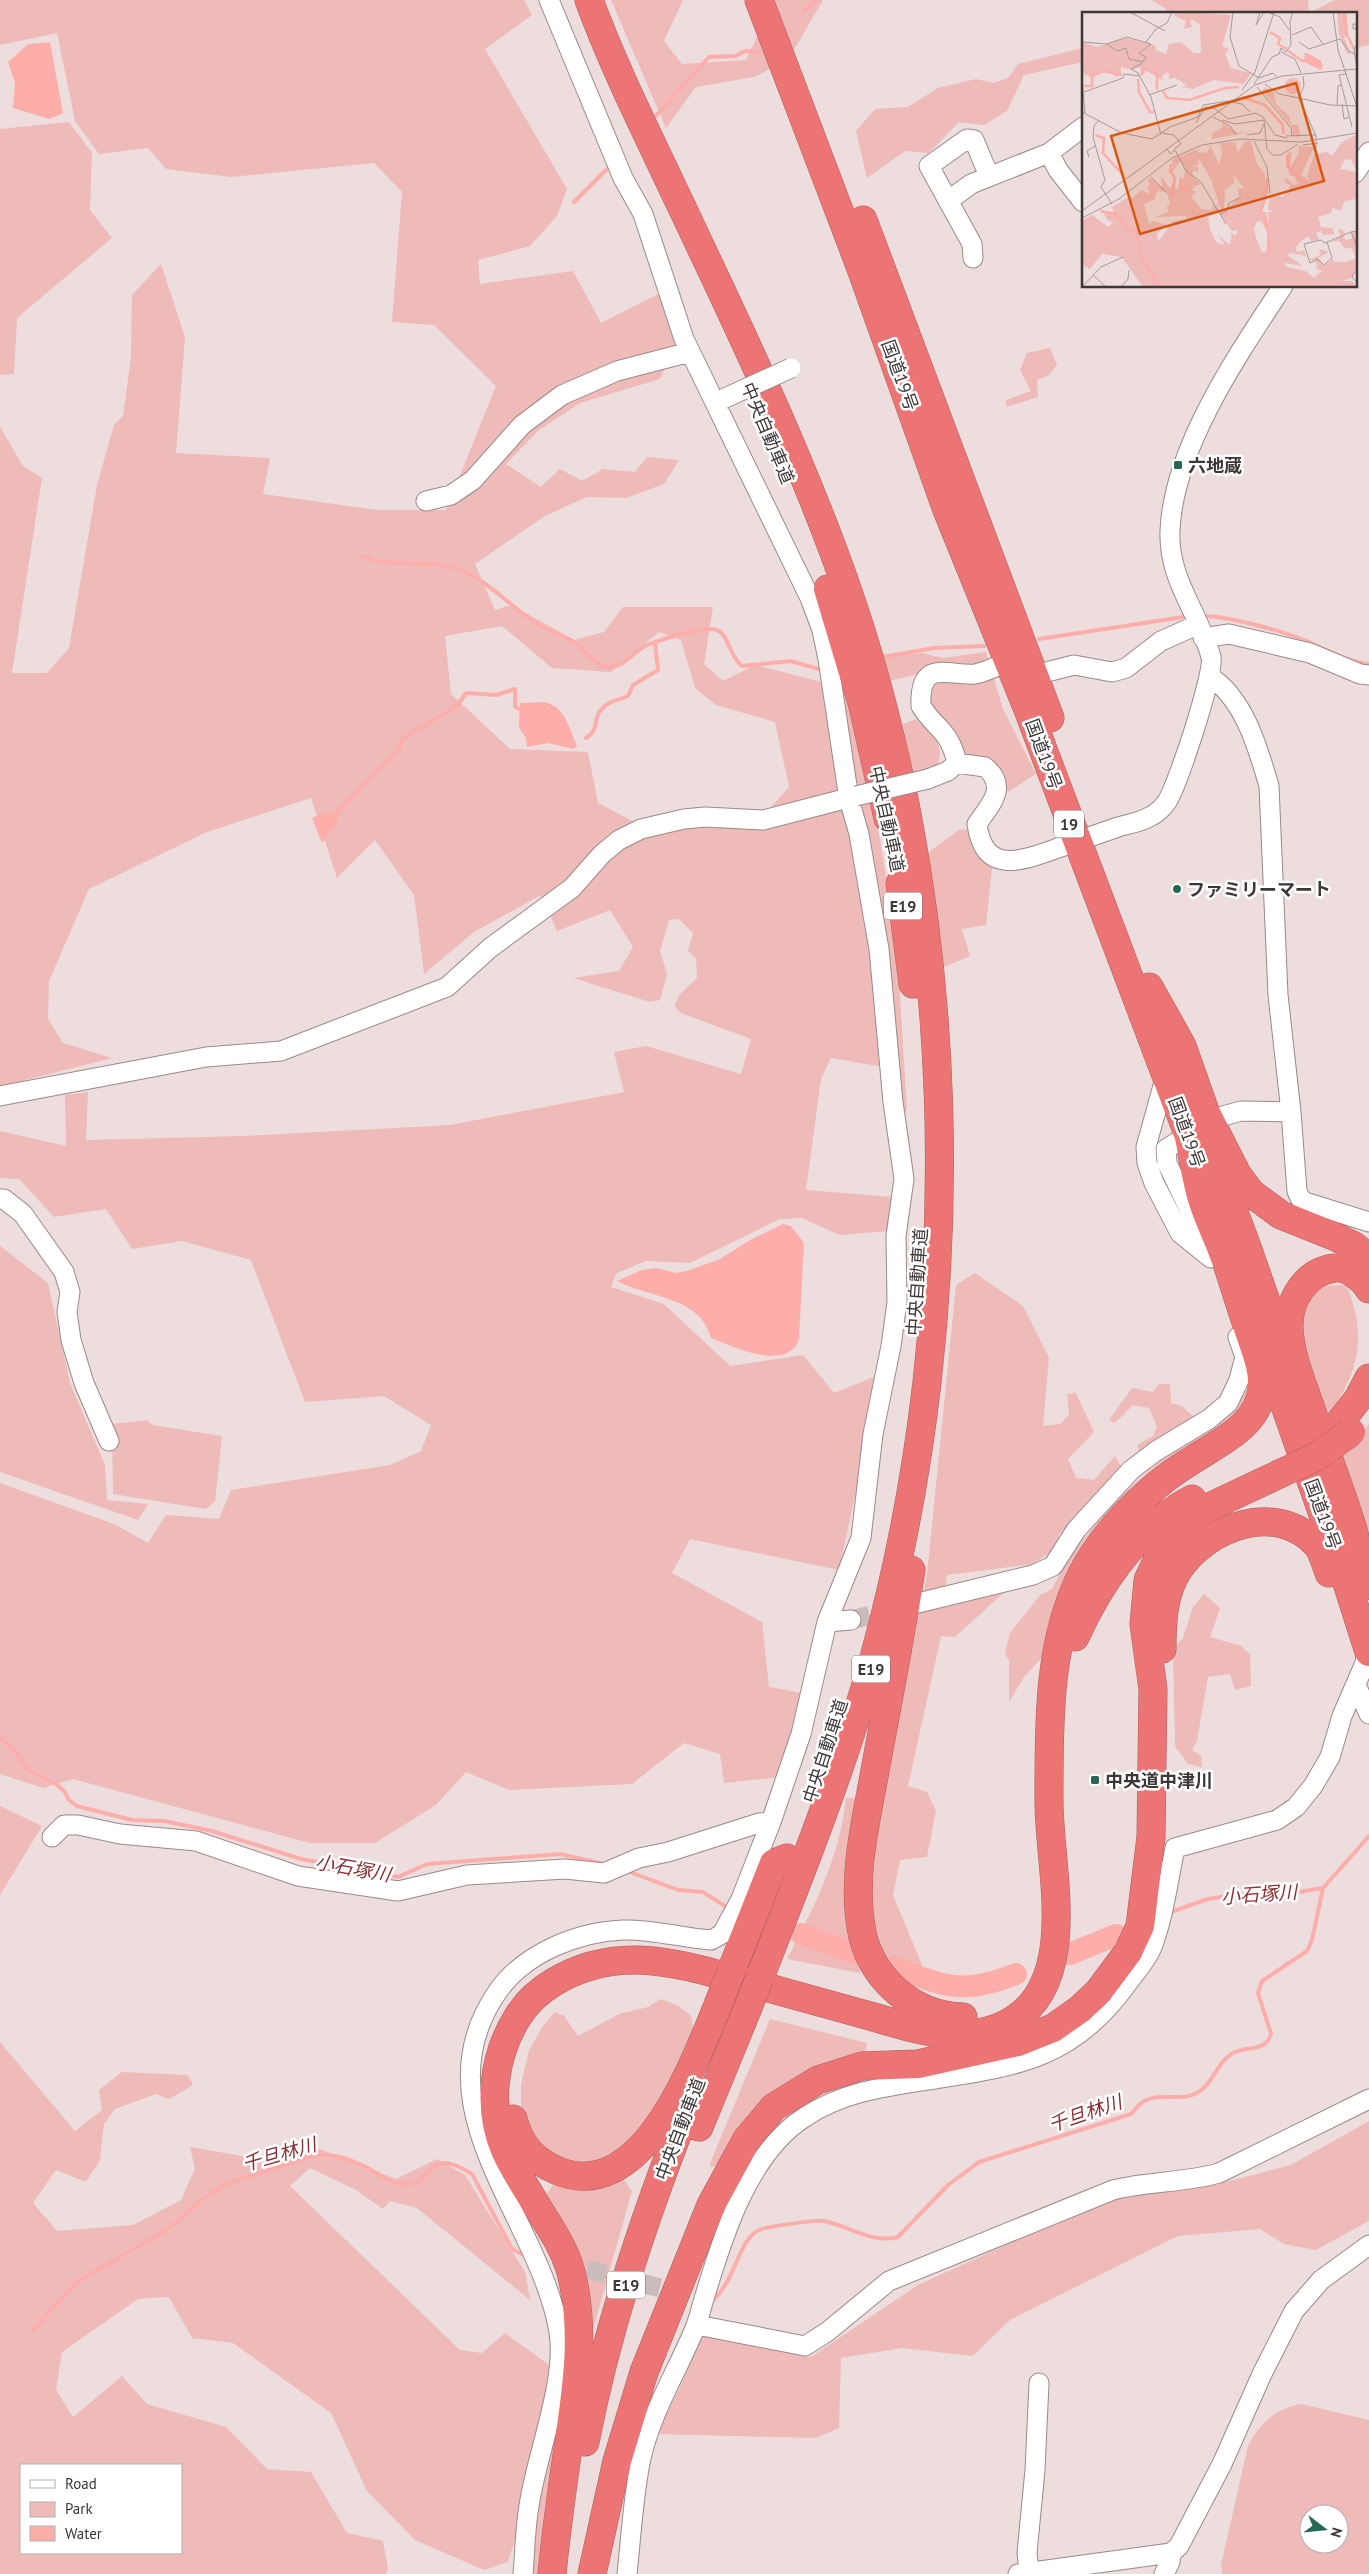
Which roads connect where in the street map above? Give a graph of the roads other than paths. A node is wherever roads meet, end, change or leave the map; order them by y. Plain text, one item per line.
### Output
1 (549, 0) edge
2 (569, 0) edge
3 (589, 0) edge
4 (758, 0) edge
5 (776, 0) edge
6 (1082, 128) edge
7 (1369, 152) edge
8 (1049, 153) junction
9 (1356, 172) edge
10 (989, 176) junction
11 (948, 201) junction
12 (1082, 201) edge
13 (973, 258) dead end
14 (1281, 288) edge
15 (690, 352) junction
16 (791, 368) dead end
17 (718, 400) junction
18 (426, 501) dead end
19 (1197, 624) junction
20 (1008, 661) junction
21 (1035, 675) junction
22 (1369, 675) edge
23 (1209, 676) junction
24 (957, 763) junction
25 (852, 797) junction
26 (1085, 838) junction
27 (1149, 987) junction
28 (1166, 1075) junction
29 (0, 1096) edge
30 (1292, 1112) junction
31 (1223, 1116) dead end
32 (1183, 1139) junction
33 (0, 1199) edge
34 (1369, 1222) edge
35 (1211, 1258) junction
36 (1369, 1258) edge
37 (1369, 1289) edge
38 (931, 1348) junction
39 (1369, 1378) edge
40 (1369, 1410) edge
41 (1345, 1427) junction
42 (110, 1442) dead end
43 (1290, 1462) junction
44 (1366, 1593) edge
45 (918, 1603) dead end
46 (851, 1620) tunnel mouth
47 (827, 1622) junction
48 (1365, 1664) edge
49 (1153, 1689) junction
50 (1053, 1691) junction
51 (1369, 1714) edge
52 (771, 1822) junction
53 (52, 1837) dead end
54 (1054, 1930) junction
55 (745, 1973) junction
56 (731, 2007) junction
57 (991, 2047) junction
58 (1369, 2099) edge
59 (1369, 2246) edge
60 (697, 2325) junction
61 (1038, 2383) dead end
62 (1172, 2566) edge
63 (1023, 2573) edge
64 (523, 2574) edge
65 (552, 2574) edge
66 (561, 2574) edge
67 (580, 2574) edge
68 (592, 2574) edge
69 (627, 2574) edge

1 - 15 street
2 - 55 highway, 中央自動車道 / E19
3 - 38 highway, 中央自動車道 / E19
4 - 20 highway, 国道19号 / 19
5 - 21 highway, 国道19号 / 19
6 - 8 street
7 - 9 street
8 - 10 street
8 - 12 street
10 - 11 street
10 - 11 street
11 - 13 street
14 - 19 street
15 - 17 street
15 - 18 street
16 - 17 street, bridge
17 - 25 street
19 - 21 street
19 - 22 street
19 - 23 street
20 - 24 street
20 - 26 highway, 国道19号 / 19
21 - 26 highway, 国道19号 / 19
23 - 26 street
23 - 30 street
24 - 25 street, bridge
24 - 26 street
25 - 29 street
25 - 47 street
26 - 27 highway, 国道19号 / 19
26 - 28 highway, 国道19号 / 19
27 - 36 highway
27 - 44 highway, 国道19号 / 19
28 - 32 highway, 国道19号 / 19
28 - 35 street
30 - 31 street
30 - 34 street
32 - 35 street
32 - 48 highway, 国道19号 / 19
32 - 50 highway
33 - 42 street
35 - 45 street
37 - 44 highway
38 - 54 highway
38 - 55 highway, 中央自動車道 / E19
39 - 41 highway
40 - 41 highway
41 - 43 highway
43 - 49 highway
43 - 50 highway
46 - 47 street
47 - 52 street
48 - 49 highway
48 - 51 street
48 - 60 street
49 - 57 highway
50 - 54 highway
52 - 53 street
52 - 64 street
54 - 65 highway
55 - 56 highway, 中央自動車道 / E19
56 - 57 highway
56 - 66 highway, 中央自動車道 / E19
56 - 67 highway, 中央自動車道 / E19
57 - 68 highway
58 - 60 street
59 - 62 street
60 - 69 street
61 - 63 street
62 - 63 street

